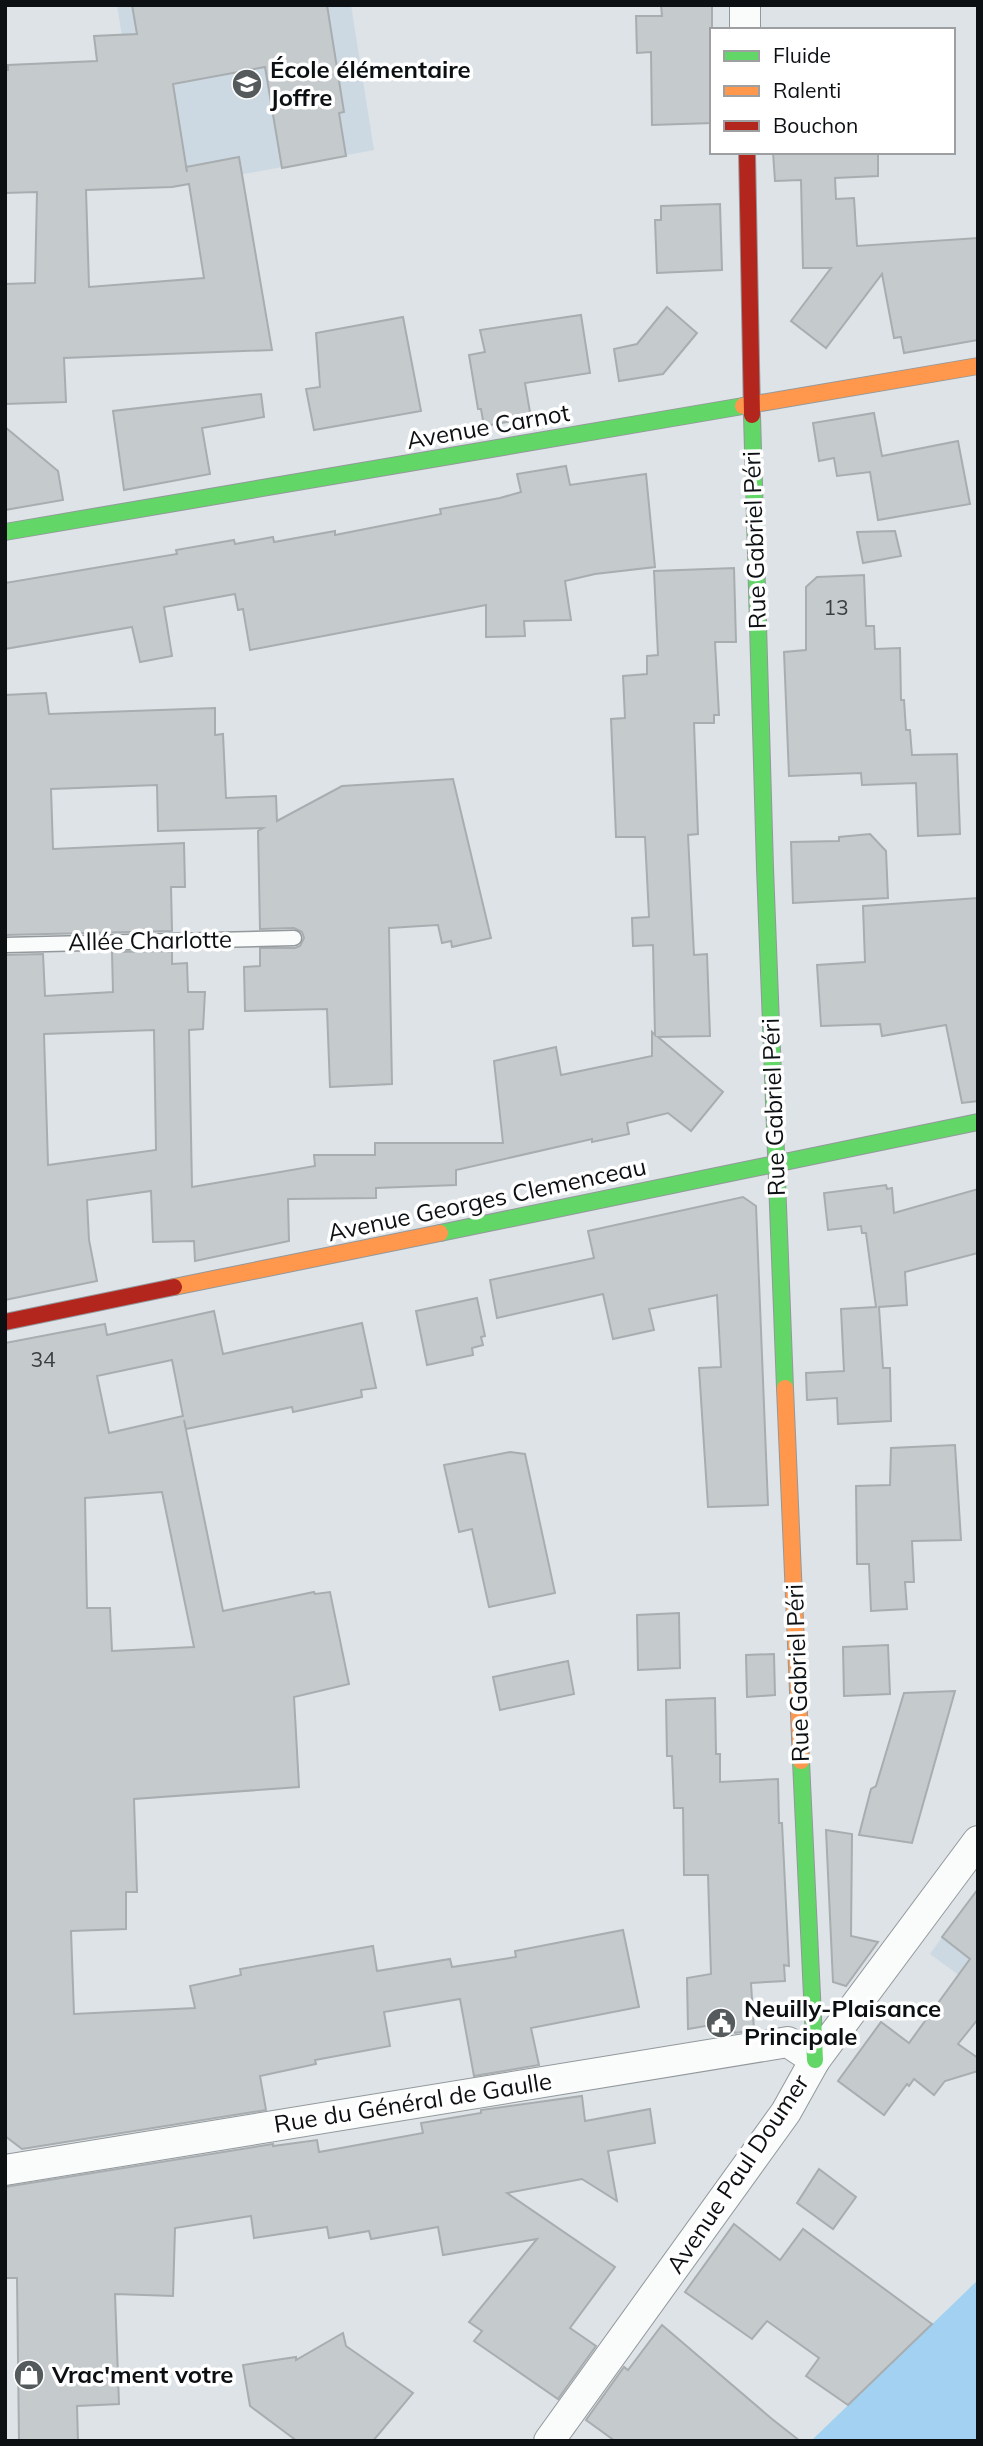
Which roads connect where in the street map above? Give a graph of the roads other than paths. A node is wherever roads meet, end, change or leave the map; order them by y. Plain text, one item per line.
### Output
1 (745, 5) edge
2 (745, 28) edge
3 (747, 154) edge
4 (978, 366) edge
5 (750, 405) junction
6 (5, 532) edge
7 (294, 938) dead end
8 (5, 945) edge
9 (978, 1122) edge
10 (776, 1165) junction
11 (5, 1322) edge
12 (978, 1841) edge
13 (815, 2060) junction
14 (5, 2170) edge
15 (549, 2441) edge

1 - 2 street
3 - 5 street, Rue Gabriel Péri
4 - 5 street, Avenue Carnot
5 - 6 street, Avenue Carnot
5 - 10 street, Rue Gabriel Péri
7 - 8 lane, Allée Charlotte
9 - 10 street, Avenue Georges Clemenceau
10 - 11 street, Avenue Georges Clemenceau
10 - 13 street, Rue Gabriel Péri
12 - 13 street, Avenue Paul Doumer
13 - 14 street, Rue du Général de Gaulle
13 - 15 street, Avenue Paul Doumer

